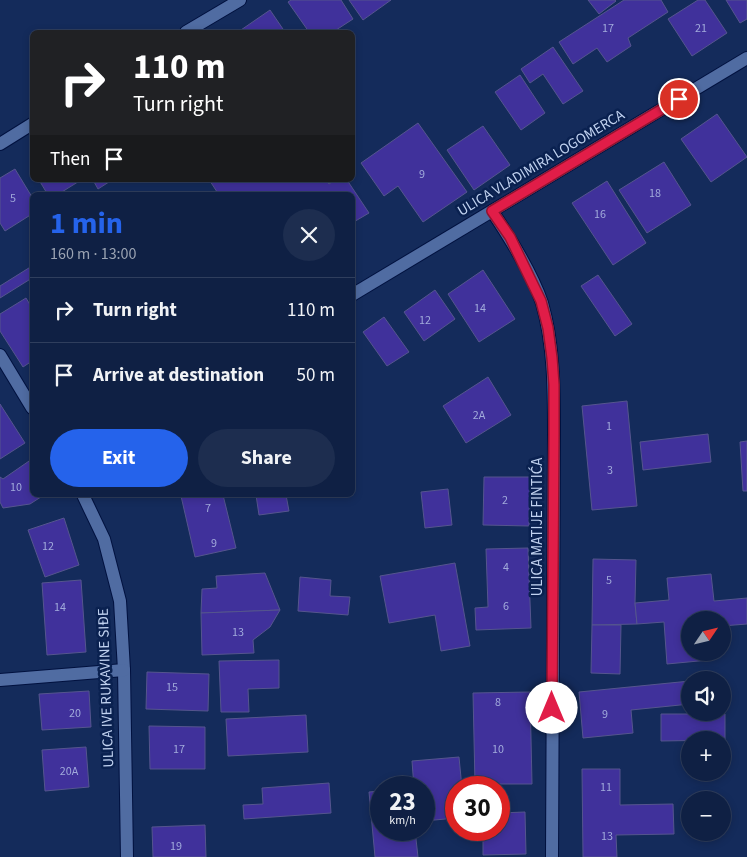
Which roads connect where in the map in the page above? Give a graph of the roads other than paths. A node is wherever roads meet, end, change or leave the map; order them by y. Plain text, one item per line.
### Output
1 (240, 0) edge
2 (189, 30) edge
3 (747, 58) edge
4 (30, 125) edge
5 (0, 144) edge
6 (492, 211) junction
7 (355, 293) edge
8 (0, 355) edge
9 (30, 405) edge
10 (84, 497) edge
11 (124, 670) junction
12 (0, 680) edge
13 (126, 857) edge
14 (552, 857) edge

1 - 2 street
3 - 6 street, ULICA VLADIMIRA LOGOMERCA
4 - 5 street
6 - 7 street, ULICA VLADIMIRA LOGOMERCA
6 - 14 street, ULICA MATIJE FINTIĆA
8 - 9 street
10 - 11 street, ULICA IVE RUKAVINE SIĐE
11 - 12 street
11 - 13 street, ULICA IVE RUKAVINE SIĐE

